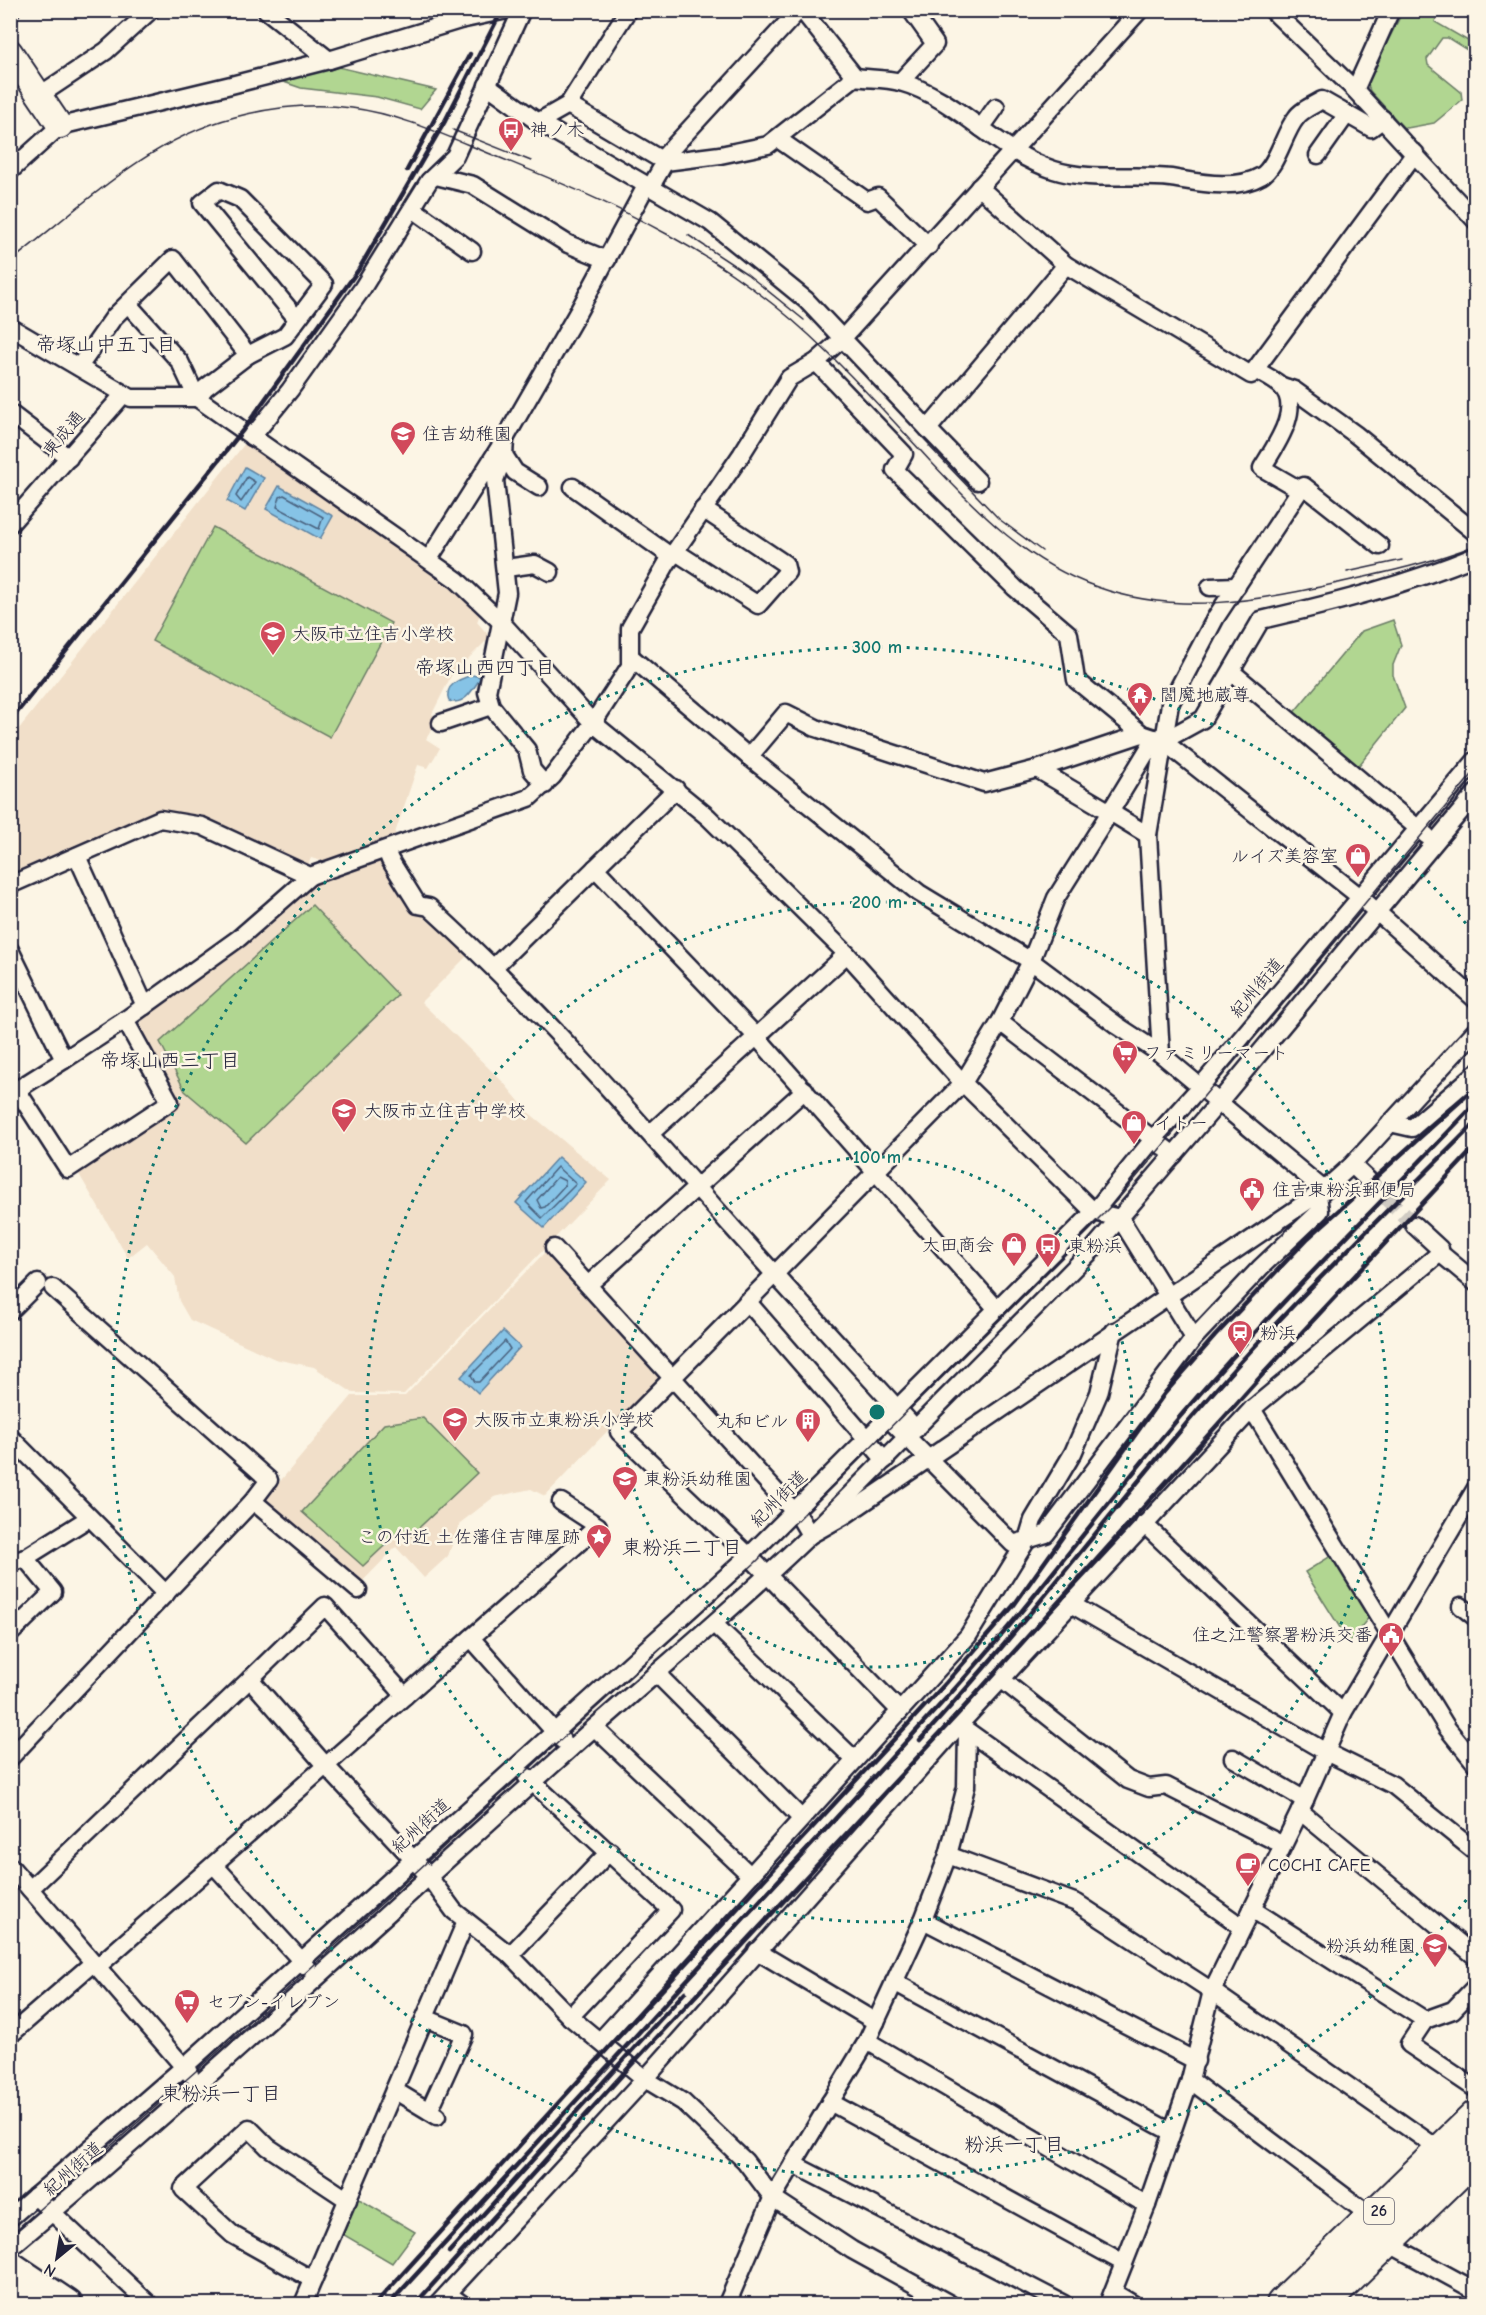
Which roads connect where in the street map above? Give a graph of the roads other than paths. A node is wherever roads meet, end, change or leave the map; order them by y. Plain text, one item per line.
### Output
1 (151, 10) edge
2 (266, 10) edge
3 (507, 10) edge
4 (522, 10) edge
5 (628, 10) edge
6 (801, 10) edge
7 (916, 10) edge
8 (1140, 10) edge
9 (1272, 10) edge
10 (1391, 10) edge
11 (463, 15) edge
12 (10, 52) edge
13 (329, 60) junction
14 (855, 77) junction
15 (900, 82) junction
16 (487, 85) junction
17 (1355, 90) junction
18 (40, 95) junction
19 (568, 105) junction
20 (996, 107) dead end
21 (1347, 114) junction
22 (1383, 119) junction
23 (538, 122) junction
24 (60, 126) junction
25 (981, 128) junction
26 (778, 138) junction
27 (1015, 150) junction
28 (1415, 153) junction
29 (1318, 155) dead end
30 (663, 161) junction
31 (10, 171) edge
32 (436, 176) junction
33 (648, 187) junction
34 (979, 188) junction
35 (413, 209) junction
36 (1476, 220) edge
37 (929, 246) junction
38 (472, 250) dead end
39 (607, 260) junction
40 (1066, 265) junction
41 (128, 304) junction
42 (297, 319) junction
43 (10, 327) edge
44 (842, 339) junction
45 (248, 354) junction
46 (816, 362) junction
47 (79, 367) junction
48 (1255, 370) junction
49 (1282, 386) junction
50 (123, 395) junction
51 (197, 398) junction
52 (10, 413) edge
53 (928, 429) junction
54 (252, 437) junction
55 (506, 437) junction
56 (504, 455) junction
57 (69, 458) junction
58 (978, 481) dead end
59 (1304, 486) dead end
60 (539, 487) dead end
61 (573, 487) dead end
62 (704, 509) junction
63 (10, 524) edge
64 (1474, 529) edge
65 (1380, 546) dead end
66 (674, 554) junction
67 (1476, 556) edge
68 (429, 560) junction
69 (506, 568) junction
70 (550, 572) dead end
71 (1237, 586) junction
72 (1210, 587) dead end
73 (501, 622) junction
74 (631, 657) junction
75 (1232, 672) junction
76 (491, 706) junction
77 (441, 723) dead end
78 (593, 723) junction
79 (1153, 738) junction
80 (749, 757) junction
81 (1476, 760) edge
82 (1037, 770) junction
83 (545, 785) junction
84 (676, 789) junction
85 (1476, 793) edge
86 (1110, 812) junction
87 (1418, 828) junction
88 (1148, 835) junction
89 (1434, 842) junction
90 (386, 850) junction
91 (77, 856) junction
92 (595, 868) junction
93 (310, 876) junction
94 (10, 885) edge
95 (1359, 896) junction
96 (1377, 912) junction
97 (10, 950) edge
98 (847, 954) junction
99 (1031, 961) junction
100 (494, 967) junction
101 (1476, 999) edge
102 (145, 1006) junction
103 (125, 1020) junction
104 (1000, 1022) junction
105 (1476, 1030) edge
106 (756, 1036) junction
107 (1161, 1054) junction
108 (64, 1060) junction
109 (1476, 1073) edge
110 (963, 1083) junction
111 (1201, 1086) junction
112 (805, 1090) junction
113 (14, 1092) edge
114 (1219, 1102) junction
115 (1390, 1123) junction
116 (651, 1133) junction
117 (1154, 1138) junction
118 (1174, 1155) junction
119 (1352, 1165) junction
120 (875, 1170) junction
121 (1368, 1180) tunnel mouth
122 (697, 1187) junction
123 (1321, 1192) junction
124 (1094, 1212) junction
125 (1120, 1218) junction
126 (1414, 1225) tunnel mouth
127 (554, 1248) dead end
128 (1440, 1249) dead end
129 (773, 1274) junction
130 (1476, 1283) edge
131 (588, 1285) junction
132 (1168, 1297) junction
133 (747, 1301) junction
134 (996, 1308) junction
135 (10, 1311) edge
136 (1114, 1331) junction
137 (1194, 1338) junction
138 (671, 1377) junction
139 (1252, 1409) junction
140 (893, 1413) junction
141 (912, 1433) junction
142 (10, 1437) edge
143 (868, 1439) junction
144 (927, 1458) junction
145 (885, 1460) junction
146 (1476, 1488) edge
147 (253, 1501) junction
148 (561, 1502) dead end
149 (793, 1511) junction
150 (89, 1518) junction
151 (1144, 1524) junction
152 (810, 1535) junction
153 (1027, 1540) junction
154 (748, 1556) junction
155 (18, 1560) edge
156 (768, 1576) junction
157 (358, 1590) dead end
158 (166, 1594) junction
159 (1071, 1604) junction
160 (1461, 1606) dead end
161 (1476, 1618) edge
162 (714, 1624) junction
163 (10, 1634) edge
164 (1391, 1635) junction
165 (471, 1638) junction
166 (656, 1673) junction
167 (250, 1679) junction
168 (1001, 1679) junction
169 (405, 1696) junction
170 (900, 1711) junction
171 (1343, 1713) junction
172 (595, 1728) junction
173 (963, 1728) junction
174 (555, 1732) junction
175 (569, 1749) junction
176 (1326, 1752) junction
177 (10, 1758) edge
178 (1233, 1758) dead end
179 (855, 1760) junction
180 (1476, 1764) edge
181 (325, 1766) junction
182 (516, 1767) junction
183 (533, 1784) junction
184 (1302, 1806) junction
185 (801, 1818) junction
186 (1283, 1845) junction
187 (610, 1851) junction
188 (1476, 1852) edge
189 (948, 1855) junction
190 (414, 1859) junction
191 (214, 1865) junction
192 (10, 1866) edge
193 (750, 1875) junction
194 (429, 1877) junction
195 (30, 1889) junction
196 (1252, 1909) junction
197 (923, 1920) junction
198 (466, 1921) junction
199 (1242, 1928) junction
200 (758, 1951) junction
201 (510, 1955) junction
202 (1476, 1957) edge
203 (302, 1961) junction
204 (95, 1965) junction
205 (317, 1978) junction
206 (894, 1982) junction
207 (1476, 1986) edge
208 (1212, 1990) junction
209 (570, 2017) junction
210 (425, 2018) junction
211 (1425, 2020) junction
212 (876, 2022) junction
213 (10, 2036) edge
214 (600, 2041) junction
215 (867, 2041) junction
216 (1196, 2061) junction
217 (184, 2067) junction
218 (645, 2079) junction
219 (1190, 2080) junction
220 (199, 2084) junction
221 (1476, 2089) edge
222 (394, 2090) junction
223 (830, 2102) junction
224 (1476, 2117) edge
225 (1171, 2132) junction
226 (1464, 2161) edge
227 (793, 2163) junction
228 (35, 2196) junction
229 (773, 2198) junction
230 (348, 2200) junction
231 (1147, 2205) junction
232 (52, 2213) junction
233 (10, 2218) edge
234 (1379, 2229) junction
235 (10, 2248) edge
236 (1124, 2263) junction
237 (10, 2265) edge
238 (313, 2280) junction
239 (10, 2287) edge
240 (1476, 2291) edge
241 (1111, 2298) edge
242 (443, 2299) edge
243 (35, 2304) edge
244 (68, 2304) edge
245 (149, 2304) edge
246 (303, 2304) edge
247 (462, 2304) edge
248 (726, 2304) edge
249 (950, 2304) edge
250 (1064, 2304) edge
251 (1133, 2304) edge
252 (1283, 2304) edge
253 (1324, 2304) edge

1 - 18 street
2 - 13 street
3 - 11 street
4 - 16 street
5 - 19 street
6 - 14 street
6 - 30 street
7 - 15 street
8 - 27 street
9 - 17 street
10 - 17 street
11 - 13 street
12 - 18 street
13 - 24 street
14 - 15 street
14 - 26 street
15 - 25 street
16 - 23 street
16 - 32 street
17 - 22 street
18 - 24 street
19 - 23 street
19 - 30 street
20 - 25 street
21 - 22 street
21 - 27 street
21 - 29 street
22 - 28 street
23 - 33 street
24 - 31 street
25 - 27 street
26 - 30 street
26 - 37 street
27 - 34 street
28 - 36 street
28 - 48 street
30 - 33 street
32 - 35 street
32 - 39 street
33 - 39 street
33 - 44 street
34 - 37 street
34 - 40 street
35 - 38 street
35 - 54 street
37 - 44 street
39 - 55 street
40 - 48 street
40 - 53 street
41 - 45 street
41 - 47 street
41 - 51 street
42 - 42 street
42 - 45 street
43 - 47 street
44 - 46 street
44 - 53 street
45 - 51 street
46 - 62 street
46 - 79 street
47 - 50 street
48 - 49 street
49 - 64 street
49 - 71 street
50 - 51 street
50 - 57 street, 東成通
51 - 54 street
52 - 57 street
53 - 58 street
54 - 68 street
55 - 56 street
55 - 68 street
56 - 60 street
56 - 69 street
57 - 63 street, 東成通
59 - 65 street
61 - 66 street
62 - 66 street
62 - 66 street
66 - 74 street
67 - 75 street
68 - 73 street
69 - 70 street
69 - 73 street
71 - 72 street
71 - 79 street
73 - 76 street
73 - 78 street
74 - 78 street
74 - 80 street
75 - 79 street
75 - 87 street
76 - 77 street
76 - 83 street
78 - 83 street
78 - 84 street
79 - 82 street
79 - 86 street
79 - 88 street
79 - 95 street
80 - 82 street
80 - 99 street
81 - 87 street, 紀州街道
82 - 86 street
83 - 90 street
84 - 92 street
84 - 98 street
85 - 89 street, 紀州街道
86 - 88 street
86 - 99 street
87 - 89 street
87 - 95 street, 紀州街道
88 - 107 street
89 - 96 street, 紀州街道
90 - 93 street
90 - 100 street
91 - 93 street
91 - 94 street
91 - 102 street
92 - 100 street
92 - 106 street
93 - 102 street
95 - 96 street
95 - 111 street, 紀州街道
96 - 101 street
96 - 114 street, 紀州街道
97 - 108 street
98 - 106 street
98 - 110 street
99 - 104 street
99 - 107 street
100 - 116 street
102 - 103 street
103 - 108 street
103 - 113 street
104 - 110 street
104 - 117 street
105 - 115 street
106 - 112 street
106 - 116 street
107 - 111 street
108 - 113 street
109 - 115 street
110 - 120 street
110 - 124 street
111 - 114 street
111 - 117 street, 紀州街道
112 - 120 street
112 - 122 street
114 - 118 street, 紀州街道
114 - 123 street
115 - 119 street
116 - 122 street
117 - 118 street
117 - 124 street, 紀州街道
118 - 125 street, 紀州街道
119 - 121 street
119 - 123 street
120 - 129 street
120 - 134 street
122 - 129 street
122 - 131 street
123 - 132 street
123 - 137 street
124 - 125 street
124 - 134 street, 紀州街道
125 - 132 street
125 - 141 street, 紀州街道
126 - 128 street
127 - 131 street
129 - 133 street
129 - 140 street
130 - 139 street
131 - 138 street
132 - 136 street
132 - 137 street
133 - 138 street
133 - 143 street
134 - 140 street, 紀州街道
135 - 147 street
136 - 144 street
136 - 153 street
137 - 153 street
138 - 149 street
138 - 154 street
139 - 151 street
139 - 164 street
140 - 141 street
140 - 143 street, 紀州街道
141 - 144 street
141 - 145 street, 紀州街道
142 - 150 street
143 - 145 street
143 - 149 street, 紀州街道
144 - 152 street
144 - 153 street
145 - 152 street, 紀州街道
146 - 164 street
147 - 157 street
147 - 158 street
148 - 165 street
149 - 152 street
149 - 154 street, 紀州街道
150 - 155 street
150 - 158 street
151 - 159 street
151 - 171 street
152 - 156 street, 紀州街道
153 - 170 street
154 - 156 street
154 - 174 street, 紀州街道
155 - 163 street
156 - 162 street, 紀州街道
156 - 170 street
158 - 177 street
159 - 168 street
159 - 176 street
160 - 161 street
162 - 166 street, 紀州街道
162 - 179 street
164 - 171 street
164 - 180 street
165 - 169 street
165 - 174 street
166 - 172 street, 紀州街道
166 - 185 street
167 - 169 street
167 - 181 street
167 - 195 street
168 - 173 street
168 - 186 street
169 - 181 street
170 - 179 street
171 - 176 street
172 - 175 street, 紀州街道
172 - 193 street
173 - 189 street
173 - 199 street
173 - 200 street
174 - 175 street
174 - 182 street, 紀州街道
175 - 183 street, 紀州街道
176 - 184 street
176 - 188 street
178 - 184 street
179 - 185 street
181 - 190 street
181 - 191 street
182 - 183 street
182 - 190 street, 紀州街道
183 - 187 street
183 - 194 street, 紀州街道
184 - 186 street
184 - 202 street
185 - 193 street
186 - 196 street
187 - 201 street
187 - 209 street
189 - 197 street
189 - 208 street
190 - 194 street
190 - 203 street, 紀州街道
191 - 203 street
191 - 204 street
192 - 195 street
193 - 214 street
194 - 198 street
194 - 205 street, 紀州街道
195 - 204 street
196 - 199 street
196 - 211 street
197 - 206 street
197 - 216 street
198 - 201 street
198 - 210 street
199 - 208 street
200 - 212 street
200 - 218 street
201 - 209 street
203 - 205 street
203 - 217 street, 紀州街道
204 - 213 street
204 - 217 street
205 - 220 street, 紀州街道
206 - 212 street
206 - 225 street
207 - 211 street
208 - 216 street
208 - 226 street
209 - 214 street
210 - 222 street
210 - 222 street
211 - 221 street
212 - 215 street
214 - 218 street
215 - 223 street
215 - 231 street
216 - 219 street
217 - 220 street
217 - 228 street, 紀州街道
218 - 229 street
218 - 242 street
219 - 225 street
219 - 234 street
220 - 232 street, 紀州街道
222 - 230 street
223 - 227 street
223 - 236 street
224 - 226 highway, 26
225 - 231 street
226 - 234 highway, 26
227 - 229 street
227 - 250 street
228 - 232 street
228 - 233 street, 紀州街道
229 - 248 street
229 - 249 street
230 - 238 street
230 - 238 street
231 - 236 street
232 - 235 street, 紀州街道
232 - 245 street
234 - 240 street
234 - 252 highway, 26
234 - 253 highway, 26
236 - 241 street
237 - 244 main road
238 - 246 street
239 - 243 main road
241 - 251 street
242 - 247 street

